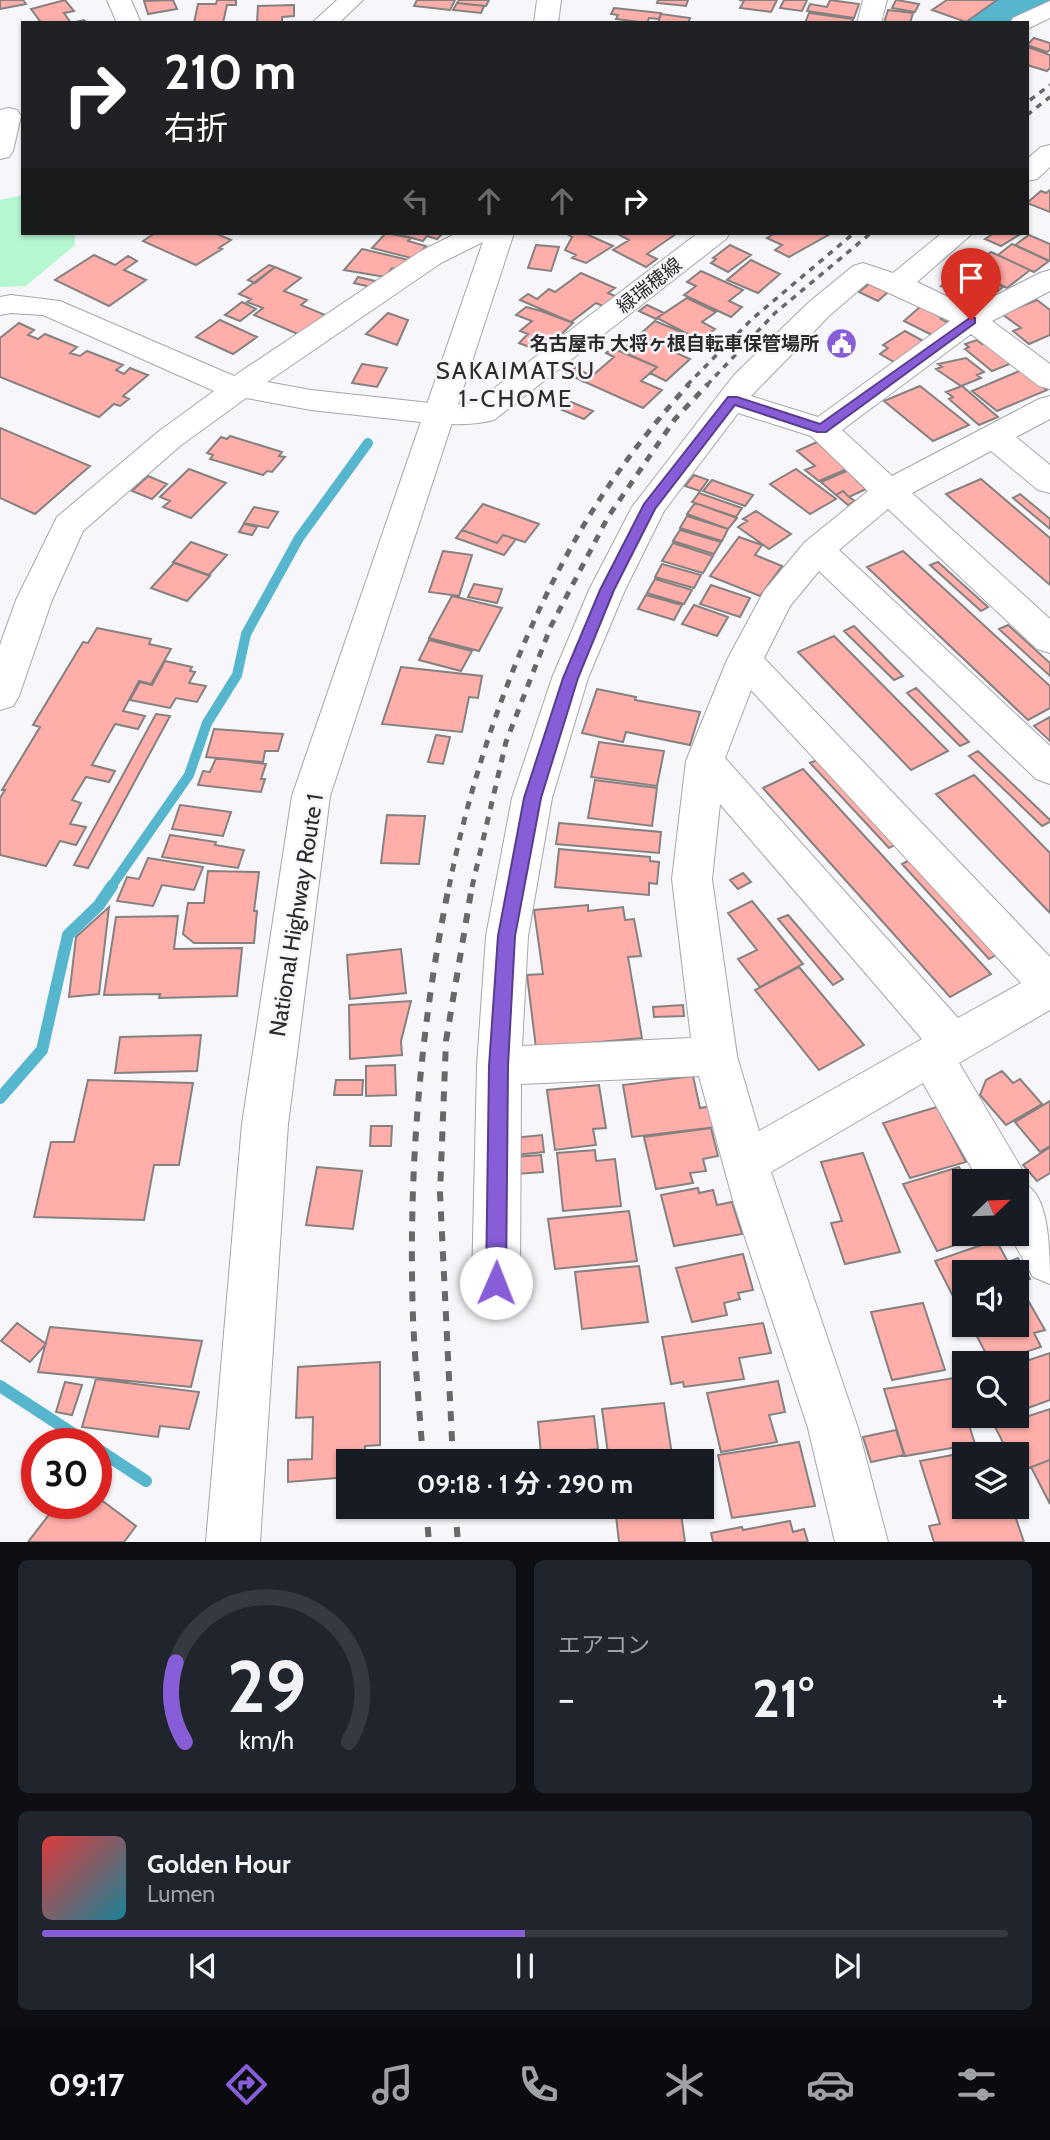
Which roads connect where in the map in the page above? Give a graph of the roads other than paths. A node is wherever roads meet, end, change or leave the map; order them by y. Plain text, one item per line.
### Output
1 (119, 0) edge
2 (351, 0) edge
3 (549, 0) edge
4 (875, 0) edge
5 (1050, 8) edge
6 (128, 21) edge
7 (326, 21) edge
8 (546, 21) edge
9 (870, 21) edge
10 (1027, 21) edge
11 (10, 116) edge
12 (0, 151) edge
13 (1050, 153) edge
14 (1029, 171) edge
15 (475, 235) edge
16 (499, 235) edge
17 (713, 235) edge
18 (957, 235) edge
19 (1050, 279) edge
20 (897, 284) junction
21 (0, 306) edge
22 (971, 320) junction
23 (1050, 379) edge
24 (239, 387) junction
25 (732, 400) junction
26 (1050, 406) edge
27 (439, 414) junction
28 (821, 429) junction
29 (994, 436) junction
30 (1050, 482) edge
31 (888, 492) junction
32 (817, 550) junction
33 (1050, 640) edge
34 (745, 660) junction
35 (0, 696) edge
36 (705, 761) junction
37 (1050, 769) edge
38 (1050, 987) edge
39 (942, 1049) junction
40 (715, 1056) junction
41 (499, 1066) junction
42 (746, 1162) junction
43 (998, 1169) edge
44 (1029, 1224) edge
45 (1050, 1261) edge
46 (496, 1283) dead end
47 (233, 1541) edge
48 (862, 1542) edge

1 - 6 main road
2 - 7 main road
3 - 8 main road
4 - 9 main road
5 - 10 main road
11 - 12 main road
13 - 14 main road
15 - 24 main road
16 - 27 main road, National Highway Route 1
17 - 27 main road, 緑瑞穂線
18 - 20 main road
19 - 22 main road
20 - 22 main road
20 - 25 main road
21 - 24 main road, 緑瑞穂線
22 - 23 main road
22 - 28 main road
24 - 27 main road, 緑瑞穂線
24 - 35 main road
25 - 28 main road
25 - 41 main road
26 - 29 main road
27 - 47 main road, National Highway Route 1
28 - 31 main road
29 - 30 main road
29 - 31 main road
31 - 32 main road
31 - 33 main road
32 - 34 main road
32 - 37 main road
34 - 36 main road
34 - 38 main road
36 - 39 main road
36 - 40 main road
38 - 39 main road
39 - 42 main road
39 - 43 main road
40 - 41 main road
40 - 42 main road
41 - 46 main road
42 - 48 main road
44 - 45 main road

